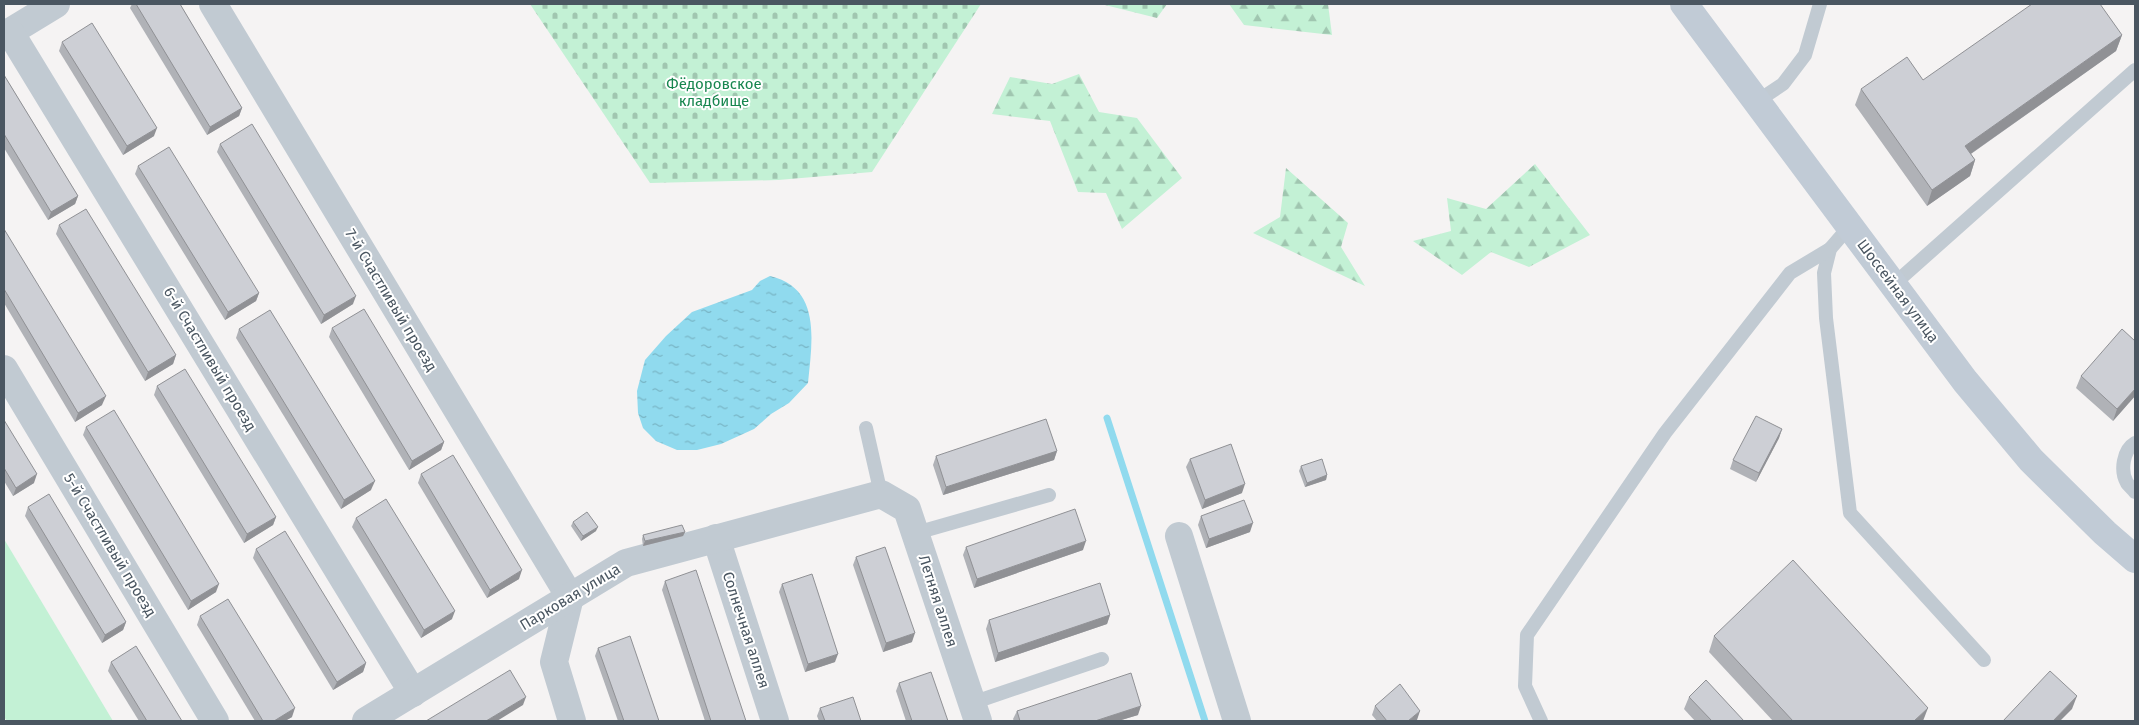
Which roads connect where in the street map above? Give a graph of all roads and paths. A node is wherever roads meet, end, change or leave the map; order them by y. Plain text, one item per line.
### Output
1 (56, 4) edge
2 (213, 4) edge
3 (1684, 4) edge
4 (1820, 4) edge
5 (7, 33) edge
6 (2135, 70) edge
7 (1756, 102) junction
8 (1849, 227) junction
9 (1830, 249) junction
10 (1893, 285) junction
11 (4, 370) edge
12 (866, 428) dead end
13 (2135, 443) edge
14 (2135, 492) edge
15 (881, 494) junction
16 (1049, 495) dead end
17 (916, 533) junction
18 (1178, 536) dead end
19 (716, 538) junction
20 (2135, 559) edge
21 (570, 596) junction
22 (1102, 659) dead end
23 (1984, 660) dead end
24 (413, 693) junction
25 (975, 712) edge
26 (215, 721) edge
27 (366, 721) edge
28 (572, 721) edge
29 (775, 721) edge
30 (1237, 721) edge
31 (1541, 721) edge

1 - 5 street
2 - 21 street, 7-й Счастливый проезд
3 - 7 main road, Шоссейная улица
4 - 7 lane
5 - 24 street, 6-й Счастливый проезд
6 - 10 lane
7 - 8 main road, Шоссейная улица
8 - 9 lane
8 - 10 main road, Шоссейная улица
9 - 23 lane
9 - 31 lane
10 - 20 main road, Шоссейная улица
11 - 26 street, 5-й Счастливый проезд
12 - 15 lane
13 - 14 lane
15 - 17 street, Летняя аллея
15 - 19 street, Парковая улица
16 - 17 lane
17 - 25 street, Летняя аллея
18 - 30 street
19 - 21 street, Парковая улица
19 - 29 street, Солнечная аллея
21 - 24 street, Парковая улица
21 - 28 street
22 - 25 lane
24 - 27 street, Парковая улица

